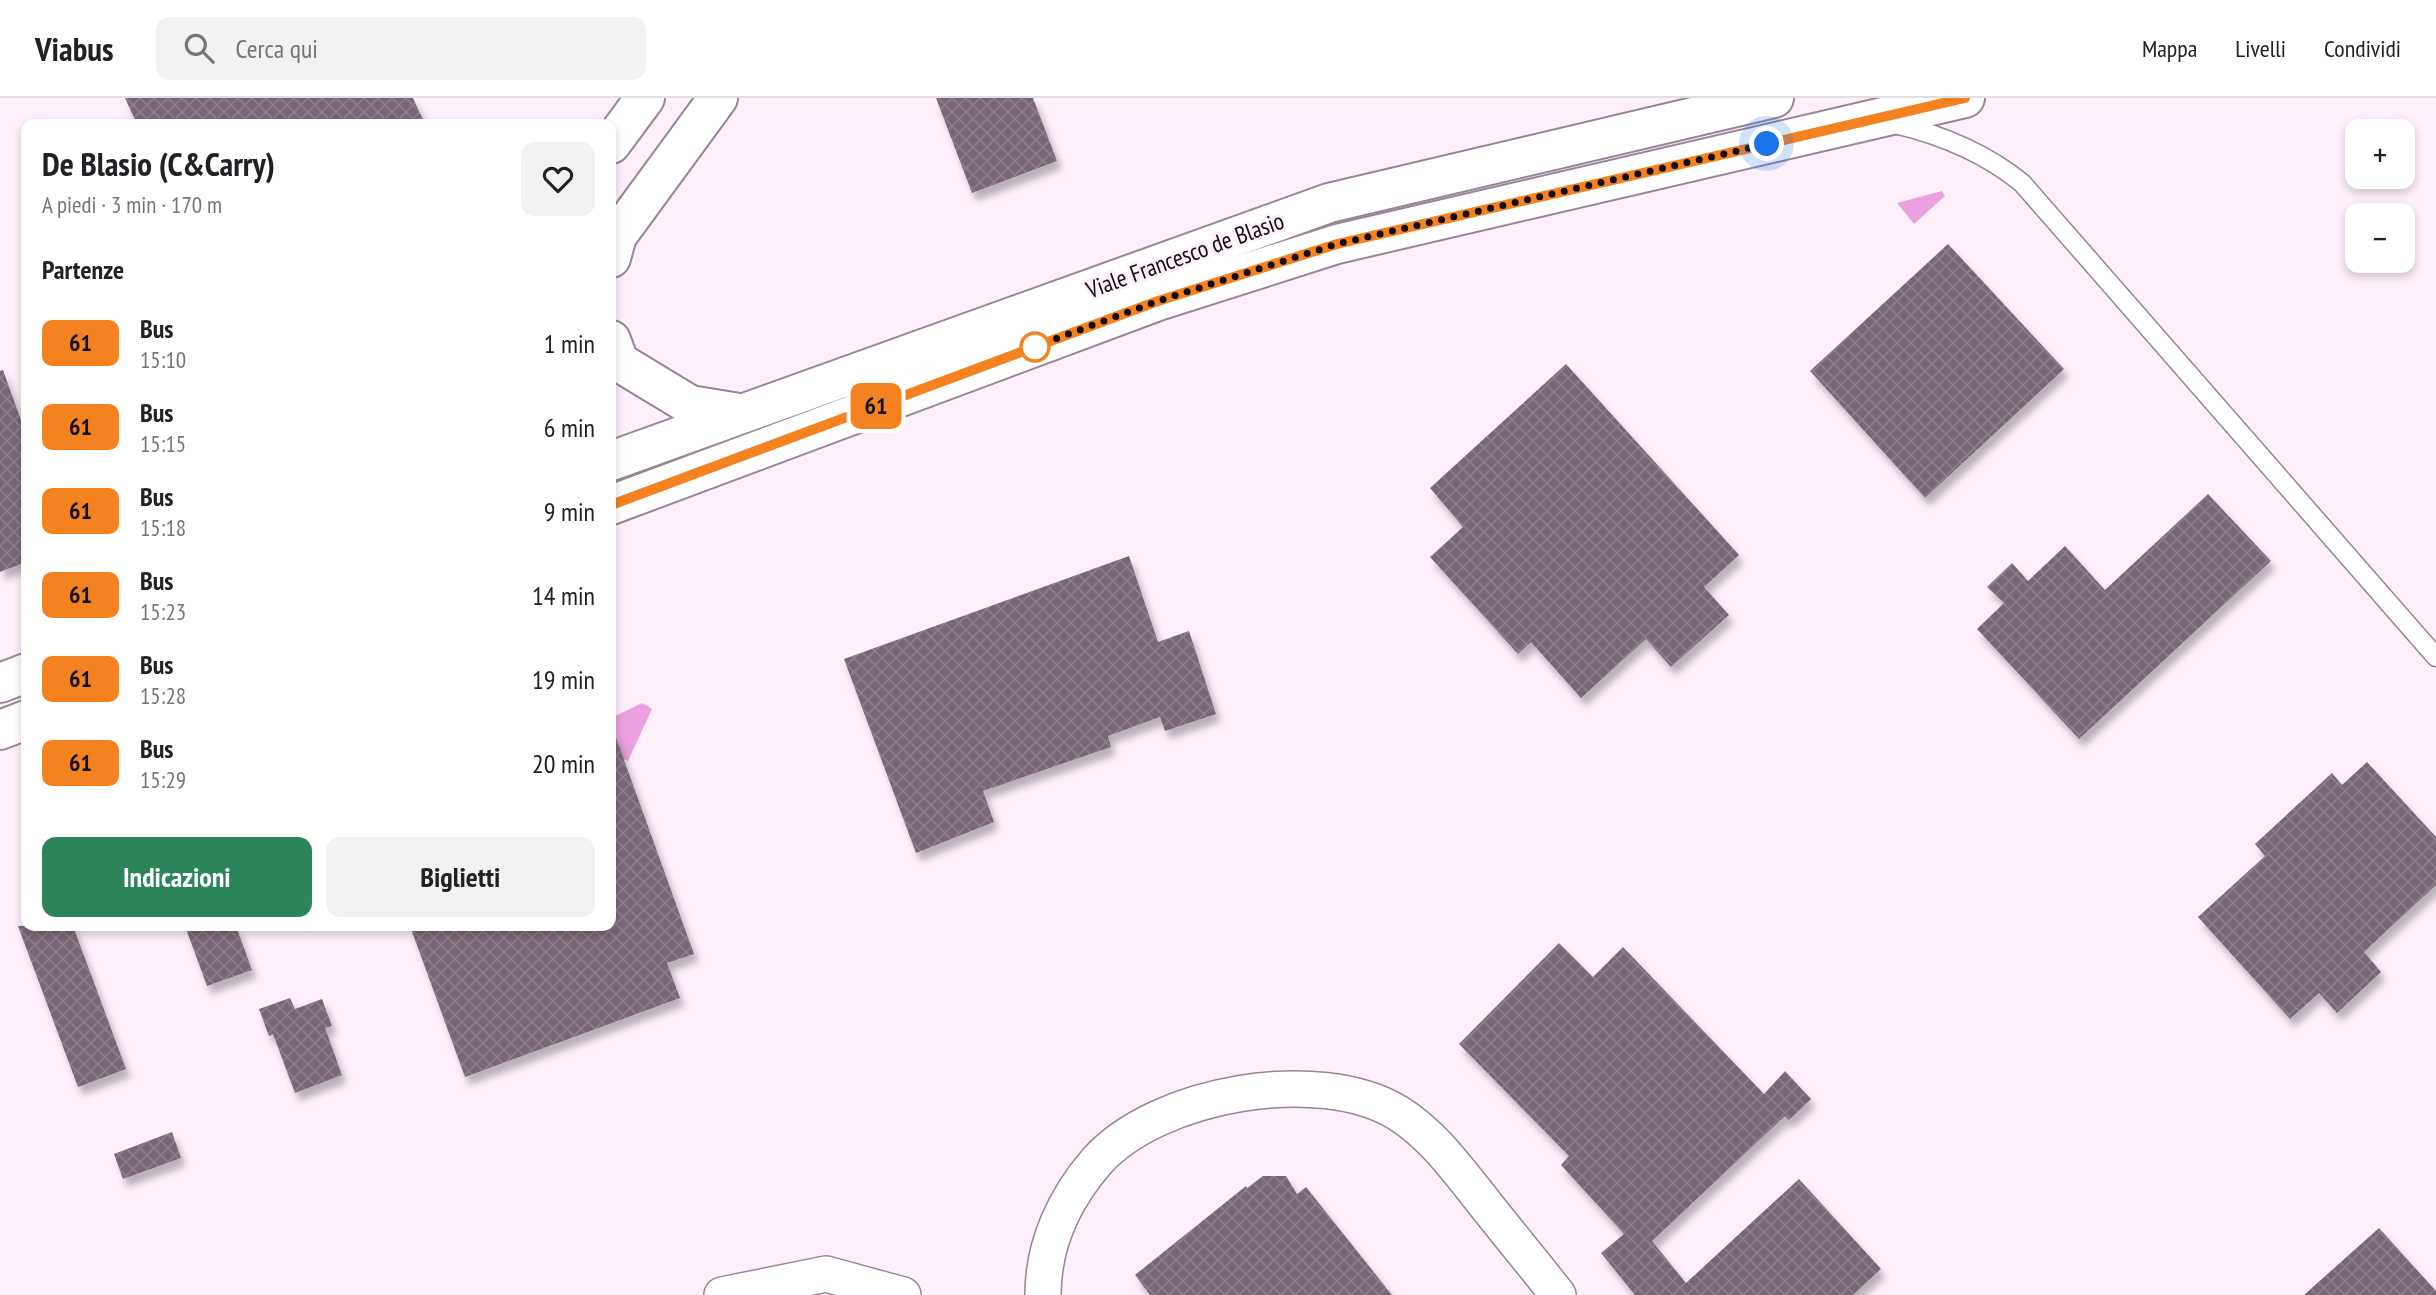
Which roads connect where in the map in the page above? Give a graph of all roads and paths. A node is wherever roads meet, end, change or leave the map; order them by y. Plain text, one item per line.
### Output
1 (645, 98) edge
2 (718, 98) edge
3 (1774, 98) edge
4 (1965, 98) edge
5 (1874, 119) junction
6 (616, 137) edge
7 (616, 240) edge
8 (616, 354) edge
9 (741, 414) junction
10 (616, 459) edge
11 (616, 503) edge
12 (2436, 657) edge
13 (21, 675) edge
14 (0, 683) edge
15 (21, 722) edge
16 (0, 730) edge
17 (722, 1295) edge
18 (903, 1295) edge
19 (1043, 1295) edge
20 (1558, 1295) edge

1 - 6 street
2 - 7 street
3 - 9 street, Viale Francesco de Blasio
4 - 5 street, Viale Francesco de Blasio
5 - 11 street, Viale Francesco de Blasio
5 - 12 lane
8 - 9 street
9 - 10 street, Viale Francesco de Blasio
13 - 14 street
15 - 16 street
17 - 18 street
19 - 20 street

